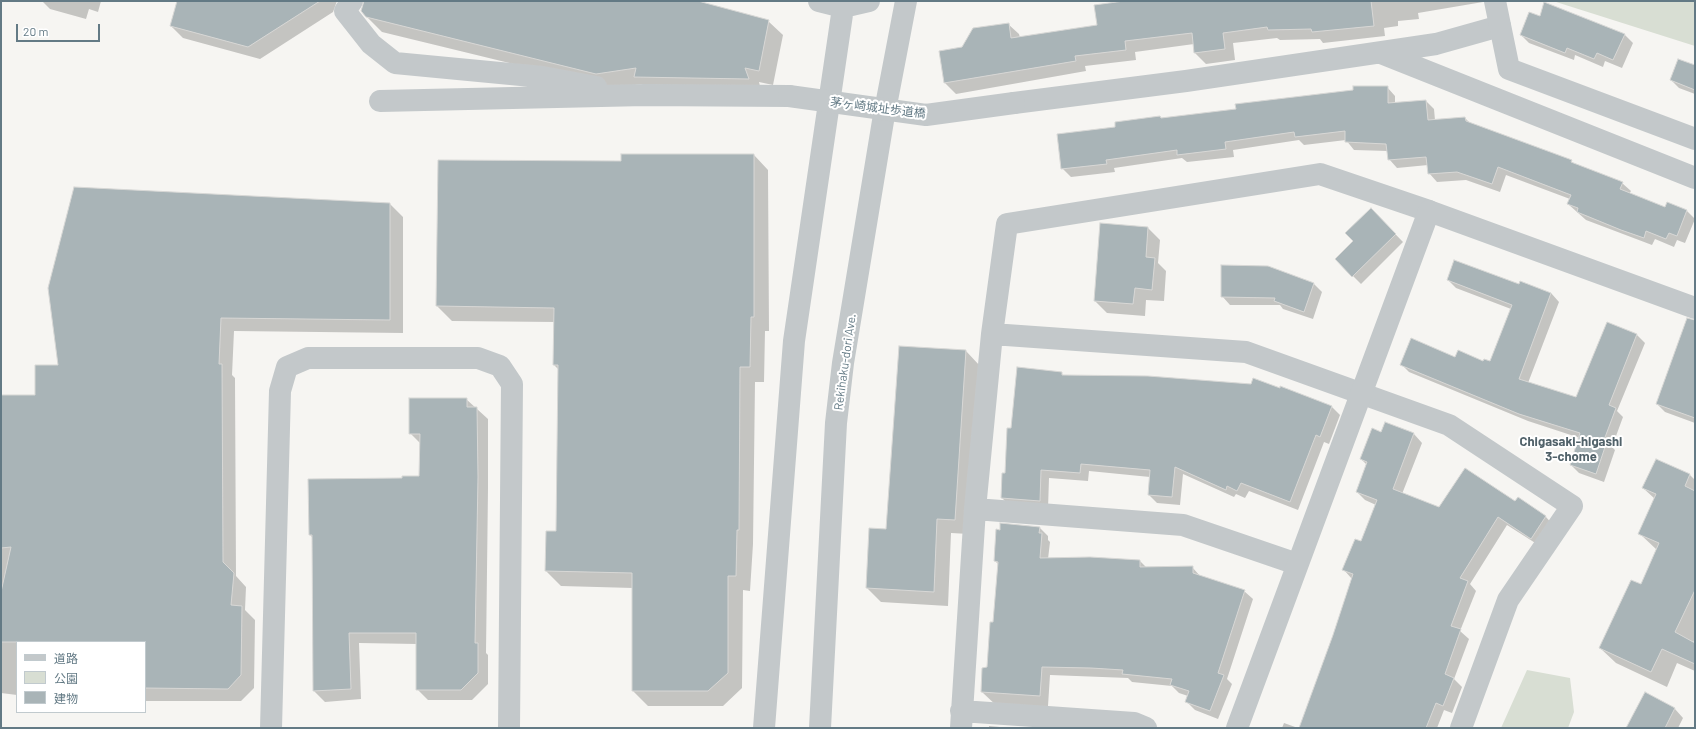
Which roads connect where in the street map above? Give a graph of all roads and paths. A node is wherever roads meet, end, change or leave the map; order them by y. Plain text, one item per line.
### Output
1 (352, 1) edge
2 (819, 1) edge
3 (868, 1) edge
4 (906, 1) edge
5 (1495, 1) edge
6 (843, 4) edge
7 (1500, 26) junction
8 (1380, 52) junction
9 (645, 95) junction
10 (380, 101) dead end
11 (1695, 139) edge
12 (1695, 178) edge
13 (1429, 211) junction
14 (1695, 308) edge
15 (992, 334) junction
16 (1362, 393) junction
17 (975, 509) junction
18 (1297, 564) junction
19 (961, 719) edge
20 (271, 728) edge
21 (509, 728) edge
22 (764, 728) edge
23 (820, 728) edge
24 (1146, 728) edge
25 (1237, 728) edge
26 (1461, 728) edge

1 - 9 street
2 - 6 street
3 - 6 street
4 - 23 street, Rekihaku-dori Ave.
5 - 7 street
6 - 22 street
7 - 8 street, 茅ヶ崎城址歩道橋
7 - 11 street
8 - 9 street, 茅ヶ崎城址歩道橋, bridge
8 - 12 street
9 - 10 street
13 - 14 street
13 - 15 street
13 - 16 street
15 - 16 street
15 - 17 street
16 - 18 street
16 - 26 street
17 - 18 street
17 - 19 street
18 - 25 street
19 - 24 street
20 - 21 street

